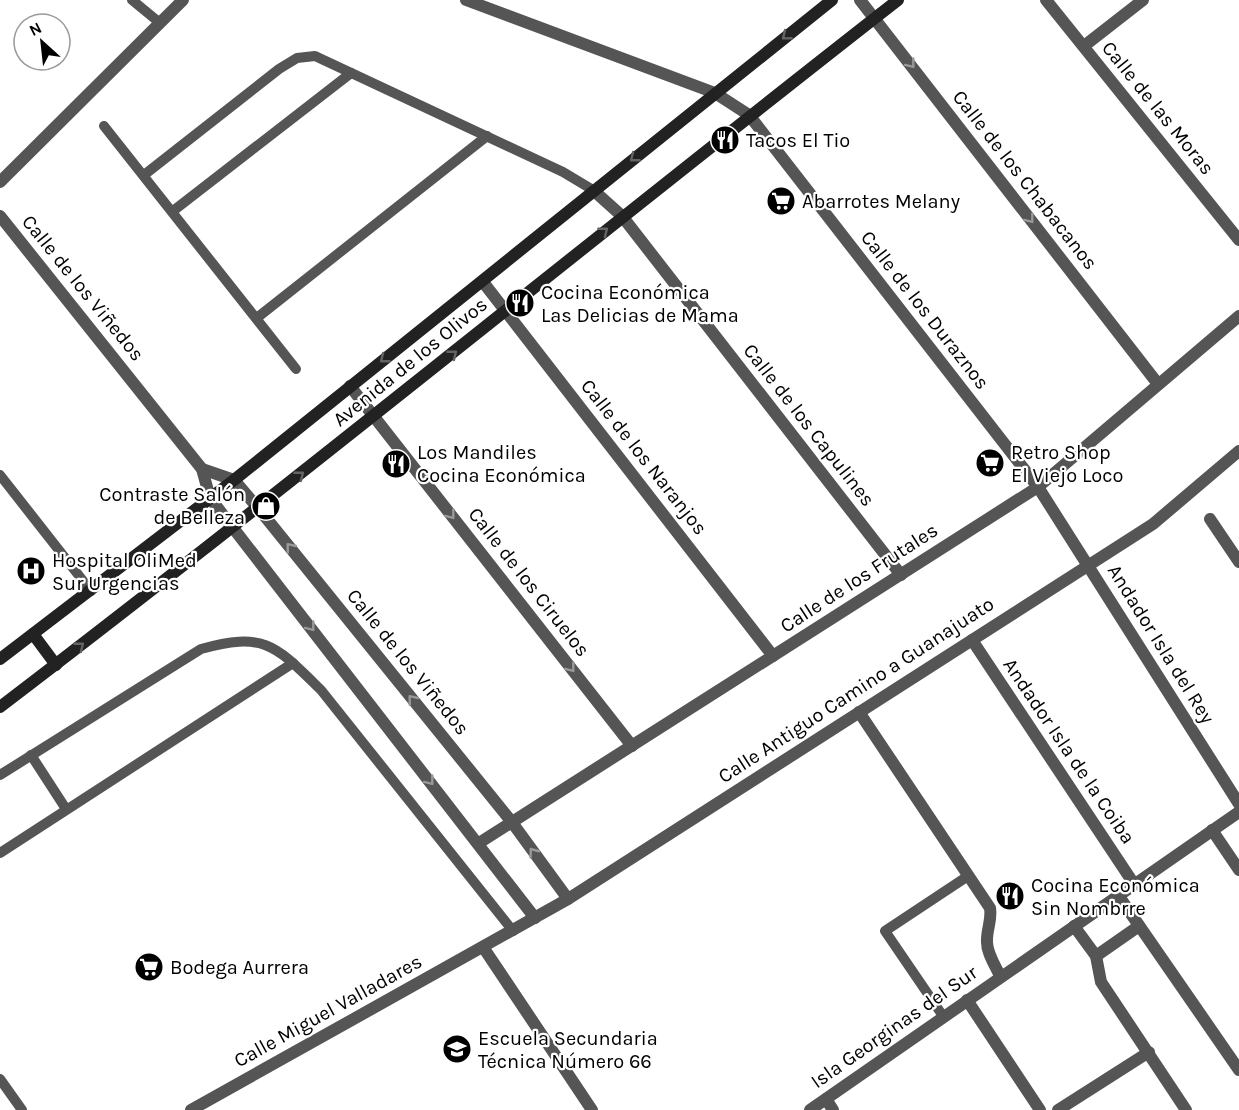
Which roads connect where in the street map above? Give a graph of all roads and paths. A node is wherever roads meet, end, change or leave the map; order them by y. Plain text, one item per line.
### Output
1 (132, 0) edge
2 (183, 0) edge
3 (465, 0) edge
4 (832, 0) edge
5 (860, 0) edge
6 (898, 0) edge
7 (1046, 0) edge
8 (1143, 0) edge
9 (875, 18) junction
10 (160, 23) junction
11 (1084, 46) junction
12 (351, 73) junction
13 (716, 93) junction
14 (749, 115) junction
15 (104, 126) dead end
16 (487, 136) junction
17 (144, 175) junction
18 (0, 182) edge
19 (593, 190) junction
20 (173, 211) junction
21 (0, 216) edge
22 (622, 216) junction
23 (1239, 240) edge
24 (483, 282) junction
25 (506, 311) junction
26 (1239, 316) edge
27 (258, 317) junction
28 (296, 369) dead end
29 (1158, 384) junction
30 (350, 386) junction
31 (374, 417) junction
32 (1239, 451) edge
33 (202, 469) junction
34 (0, 475) edge
35 (234, 480) junction
36 (1038, 487) junction
37 (210, 498) junction
38 (258, 508) junction
39 (1210, 519) dead end
40 (234, 528) junction
41 (1239, 562) edge
42 (1088, 565) junction
43 (901, 574) junction
44 (91, 591) junction
45 (33, 634) junction
46 (972, 640) junction
47 (773, 656) junction
48 (0, 659) edge
49 (293, 663) junction
50 (56, 665) junction
51 (0, 708) edge
52 (860, 712) junction
53 (632, 746) junction
54 (31, 755) junction
55 (0, 775) edge
56 (1239, 804) edge
57 (66, 809) junction
58 (1239, 812) edge
59 (511, 821) junction
60 (1212, 830) junction
61 (479, 843) junction
62 (0, 853) edge
63 (1237, 866) edge
64 (968, 876) junction
65 (1134, 884) junction
66 (1118, 896) junction
67 (568, 898) junction
68 (535, 918) junction
69 (1074, 926) junction
70 (1139, 926) junction
71 (513, 930) junction
72 (483, 947) junction
73 (1096, 956) junction
74 (1000, 976) junction
75 (967, 1000) junction
76 (944, 1016) junction
77 (1149, 1052) junction
78 (1239, 1070) edge
79 (0, 1079) edge
80 (10, 1093) junction
81 (826, 1099) junction
82 (0, 1100) edge
83 (22, 1110) edge
84 (191, 1110) edge
85 (592, 1110) edge
86 (810, 1110) edge
87 (833, 1110) edge
88 (1040, 1110) edge
89 (1058, 1110) edge
90 (1186, 1110) edge

1 - 10 lane
2 - 10 street
3 - 13 street, Calle de los Duraznos
4 -> 13 street, Avenida de los Olivos
5 - 9 street, Calle de los Chabacanos
6 - 9 street, Avenida de los Olivos
7 - 11 street, Calle de las Moras
8 - 11 street
9 - 14 street, Avenida de los Olivos
9 -> 29 street, Calle de los Chabacanos
10 - 18 street
11 - 23 street, Calle de las Moras
12 - 16 lane
12 - 17 lane
12 - 20 lane
13 - 14 street, Calle de los Duraznos
13 -> 19 street, Avenida de los Olivos
14 - 22 street, Avenida de los Olivos
14 - 36 street, Calle de los Duraznos
15 - 17 lane
16 - 19 lane
16 - 27 lane
17 - 20 lane
19 - 22 street, Calle de los Capulines
19 - 24 street, Avenida de los Olivos
20 - 27 lane
21 - 33 street, Calle de los Viñedos
25 -> 22 street, Avenida de los Olivos
22 - 43 street, Calle de los Capulines
24 - 25 street, Calle de los Naranjos
24 -> 30 street, Avenida de los Olivos
31 -> 25 street, Avenida de los Olivos
25 - 47 street, Calle de los Naranjos
26 - 29 street, Calle de los Frutales
27 - 28 lane
29 - 36 street, Calle de los Frutales
30 - 31 street, Calle de los Ciruelos
30 - 35 street, Avenida de los Olivos
38 -> 31 street, Avenida de los Olivos
31 -> 53 street, Calle de los Ciruelos
32 - 42 street, Calle Antiguo Camino a Guanajuato
33 - 35 street
33 - 37 street, Calle de los Viñedos
34 - 44 lane
35 - 37 street, Avenida de los Olivos
35 - 38 street, Calle de los Viñedos
36 - 42 street, Calle de los Duraznos
36 - 43 street, Calle de los Frutales
37 - 40 street, Calle de los Viñedos
37 - 44 street, Avenida de los Olivos
38 - 40 street, Avenida de los Olivos
59 -> 38 street, Calle de los Viñedos
39 - 41 street
50 -> 40 street, Avenida de los Olivos
40 -> 61 street, Calle de los Viñedos
42 - 46 street, Calle Antiguo Camino a Guanajuato
42 - 56 street, Andador Isla del Rey
43 - 47 street, Calle de los Frutales
44 - 45 street, Avenida de los Olivos
45 - 48 street, Avenida de los Olivos
45 - 50 street
46 - 52 street, Calle Antiguo Camino a Guanajuato
46 - 65 street, Andador Isla de la Coiba
47 - 53 street, Calle de los Frutales
49 - 54 lane
49 - 57 lane
49 - 71 lane
50 - 51 street, Avenida de los Olivos
52 - 64 street
52 - 67 street, Calle Antiguo Camino a Guanajuato
53 - 59 street, Calle de los Frutales
54 - 55 lane
54 - 57 lane
57 - 62 lane
58 - 60 street, Isla Georginas del Sur
59 - 61 street, Calle de los Frutales
67 -> 59 street, Calle de los Viñedos
60 - 63 street
60 - 65 street, Isla Georginas del Sur
61 - 68 street, Calle de los Viñedos
64 - 74 street
64 - 76 lane
65 - 66 street, Isla Georginas del Sur
66 - 69 street, Isla Georginas del Sur
66 - 70 street
67 - 68 street, Calle Antiguo Camino a Guanajuato
68 - 71 street, Calle Antiguo Camino a Guanajuato
69 - 73 street
69 - 74 street, Isla Georginas del Sur
70 - 73 street
70 - 78 street
71 - 72 street, Calle Antiguo Camino a Guanajuato
72 - 84 street, Calle Miguel Valladares
72 - 85 street
73 - 77 street
74 - 75 street, Isla Georginas del Sur
75 - 76 street, Isla Georginas del Sur
75 - 88 street
76 - 81 street, Isla Georginas del Sur
77 - 89 street
77 - 90 street
79 - 80 lane
80 - 82 lane
80 - 83 lane
81 - 86 street, Isla Georginas del Sur
81 - 87 street

